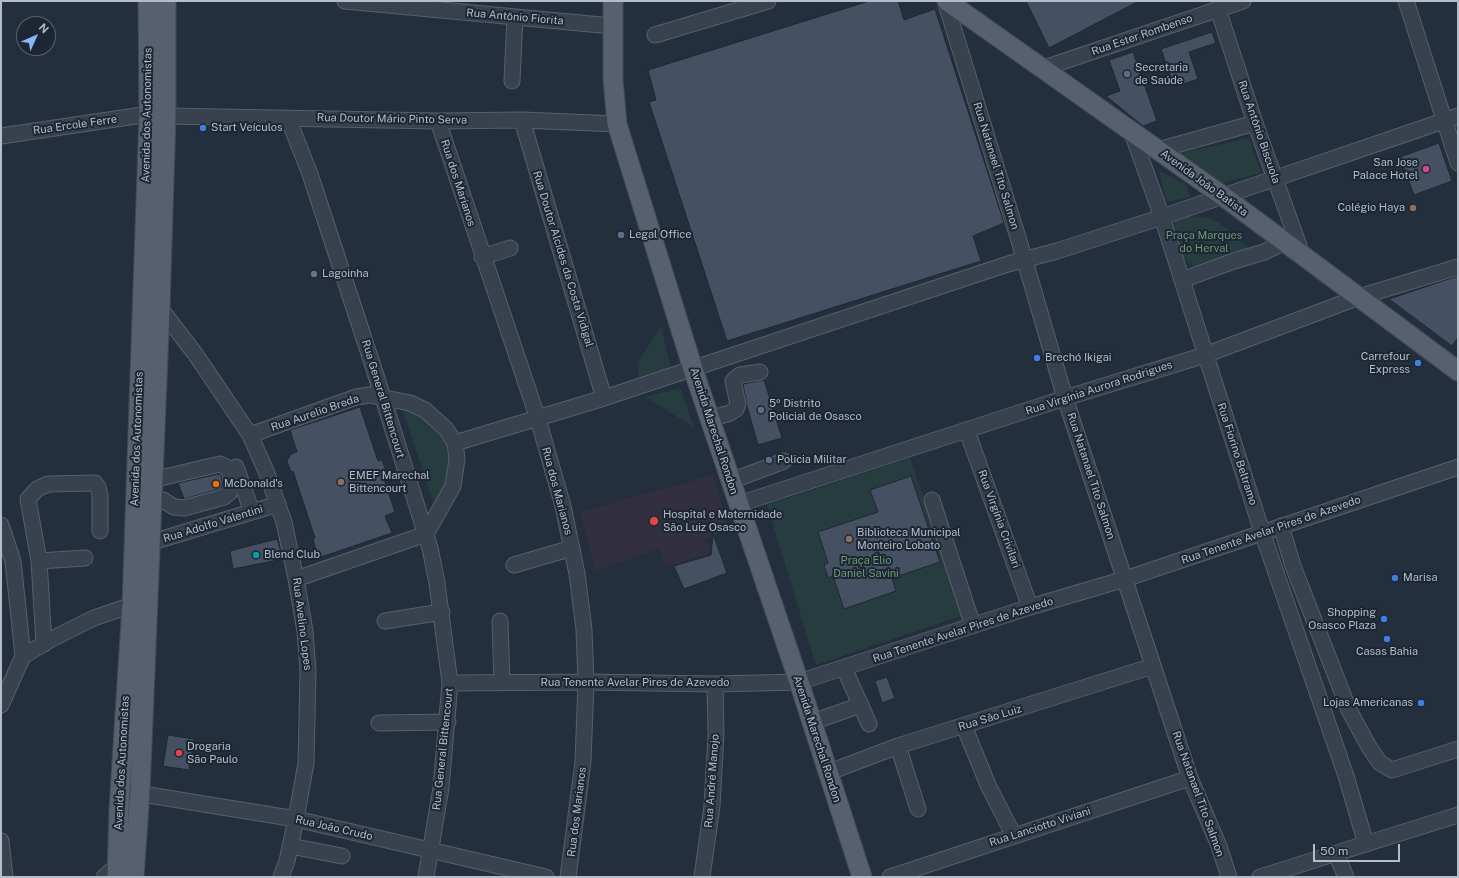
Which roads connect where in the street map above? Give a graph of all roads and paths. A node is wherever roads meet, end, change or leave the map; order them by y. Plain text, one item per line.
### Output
1 (148, 1) edge
2 (166, 1) edge
3 (345, 1) edge
4 (613, 1) edge
5 (768, 1) edge
6 (946, 1) edge
7 (1243, 1) edge
8 (1406, 1) edge
9 (1218, 9) junction
10 (515, 17) junction
11 (612, 26) junction
12 (655, 36) dead end
13 (1041, 69) junction
14 (512, 81) dead end
15 (158, 115) junction
16 (288, 118) junction
17 (1451, 118) edge
18 (522, 120) junction
19 (438, 121) junction
20 (1255, 123) junction
21 (618, 124) junction
22 (1131, 130) junction
23 (1, 136) edge
24 (1158, 150) junction
25 (1458, 164) edge
26 (1274, 178) junction
27 (1223, 196) junction
28 (1162, 217) junction
29 (1285, 242) junction
30 (510, 248) dead end
31 (1302, 254) junction
32 (482, 257) junction
33 (1025, 259) junction
34 (1458, 267) edge
35 (1182, 280) junction
36 (1359, 297) junction
37 (160, 308) junction
38 (1205, 355) junction
39 (693, 369) junction
40 (1458, 371) edge
41 (760, 372) dead end
42 (382, 397) junction
43 (604, 398) junction
44 (1065, 398) junction
45 (538, 419) junction
46 (710, 419) junction
47 (967, 431) junction
48 (250, 436) junction
49 (455, 443) junction
50 (223, 457) dead end
51 (784, 461) dead end
52 (1458, 467) edge
53 (731, 481) junction
54 (932, 500) dead end
55 (278, 504) junction
56 (738, 504) junction
57 (252, 512) junction
58 (1, 525) edge
59 (1281, 526) junction
60 (100, 531) dead end
61 (1262, 532) junction
62 (426, 534) junction
63 (149, 543) junction
64 (572, 548) junction
65 (85, 558) dead end
66 (39, 561) junction
67 (514, 565) dead end
68 (296, 579) junction
69 (1125, 579) junction
70 (132, 605) junction
71 (1030, 607) junction
72 (442, 612) junction
73 (500, 620) dead end
74 (385, 621) dead end
75 (973, 626) junction
76 (44, 644) junction
77 (23, 656) junction
78 (1153, 666) junction
79 (844, 668) junction
80 (502, 682) junction
81 (586, 682) junction
82 (800, 682) junction
83 (450, 683) junction
84 (715, 684) junction
85 (861, 704) junction
86 (1, 705) edge
87 (448, 722) junction
88 (812, 722) junction
89 (379, 723) dead end
90 (869, 724) dead end
91 (964, 726) junction
92 (898, 746) junction
93 (1458, 748) edge
94 (827, 772) junction
95 (1190, 778) junction
96 (120, 791) junction
97 (140, 792) junction
98 (918, 809) dead end
99 (1458, 815) edge
100 (296, 819) junction
101 (1014, 836) junction
102 (1, 841) edge
103 (1366, 844) junction
104 (290, 846) junction
105 (430, 851) junction
106 (1336, 854) junction
107 (342, 856) dead end
108 (113, 873) edge
109 (5, 877) edge
110 (134, 877) edge
111 (281, 877) edge
112 (426, 877) edge
113 (546, 877) edge
114 (568, 877) edge
115 (702, 877) edge
116 (862, 877) edge
117 (890, 877) edge
118 (1229, 877) edge
119 (1260, 877) edge
120 (1346, 877) edge

1 - 15 main road, Avenida dos Autonomistas
2 - 15 main road, Avenida dos Autonomistas
3 - 10 street, Rua Antônio Fiorita
4 - 11 main road, Avenida Marechal Rondon
5 - 12 street
6 - 13 main road, Avenida João Batista
6 - 33 street, Rua Natanael Tito Salmon
7 - 9 street, Rua Ester Rombenso
8 - 17 street
9 - 13 street, Rua Ester Rombenso
9 - 20 street, Rua Antônio Biscuola
10 - 11 street, Rua Antônio Fiorita
10 - 14 street
11 - 21 main road, Avenida Marechal Rondon
13 - 22 main road, Avenida João Batista
15 - 16 street, Rua Doutor Mário Pinto Serva
15 - 23 street, Rua Ercole Ferre
15 - 37 main road, Avenida dos Autonomistas
15 - 70 main road, Avenida dos Autonomistas
16 - 19 street, Rua Doutor Mário Pinto Serva
16 - 42 street, Rua General Bittencourt
17 - 25 street
17 - 26 street
18 - 19 street, Rua Doutor Mário Pinto Serva
18 - 21 street, Rua Doutor Mário Pinto Serva
18 - 43 street, Rua Doutor Alcides da Costa Vidigal
19 - 32 street, Rua dos Marianos
20 - 24 street
20 - 26 street, Rua Antônio Biscuola
21 - 39 main road, Avenida Marechal Rondon
22 - 24 main road, Avenida João Batista
22 - 28 street, Rua Fiorino Beltramo
24 - 27 main road, Avenida João Batista
26 - 27 street
26 - 31 street, Rua Antônio Biscuola
27 - 28 street
27 - 29 main road, Avenida João Batista
28 - 33 street
28 - 35 street, Rua Fiorino Beltramo
29 - 31 main road, Avenida João Batista
29 - 35 street
30 - 32 street
31 - 36 main road, Avenida João Batista
32 - 45 street, Rua dos Marianos
33 - 39 street
33 - 44 street, Rua Natanael Tito Salmon
34 - 36 street, Rua Virgínia Aurora Rodrigues
35 - 38 street, Rua Fiorino Beltramo
36 - 38 street, Rua Virgínia Aurora Rodrigues
36 - 40 main road, Avenida João Batista
37 - 48 street, Rua Avelino Lopes
37 - 63 main road, Avenida dos Autonomistas
38 - 44 street, Rua Virgínia Aurora Rodrigues
38 - 61 street, Rua Fiorino Beltramo
39 - 43 street
39 - 46 main road, Avenida Marechal Rondon
41 - 46 street
42 - 48 street, Rua Aurelio Breda
42 - 49 street, Rua Aurelio Breda
42 - 62 street, Rua General Bittencourt
43 - 45 street
44 - 47 street, Rua Virgínia Aurora Rodrigues
44 - 69 street, Rua Natanael Tito Salmon
45 - 49 street
45 - 64 street, Rua dos Marianos
46 - 53 main road, Avenida Marechal Rondon
47 - 56 street, Rua Virgínia Aurora Rodrigues
47 - 71 street, Rua Virgínia Crivilari
48 - 55 street, Rua Avelino Lopes
49 - 62 street
50 - 57 street
51 - 53 street
52 - 59 street, Rua Tenente Avelar Pires de Azevedo
53 - 56 main road, Avenida Marechal Rondon
54 - 75 street
55 - 57 street, Rua Adolfo Valentini
55 - 68 street, Rua Avelino Lopes
56 - 82 main road, Avenida Marechal Rondon
57 - 63 street, Rua Adolfo Valentini
58 - 77 street
59 - 61 street, Rua Tenente Avelar Pires de Azevedo
59 - 93 street
60 - 66 street
61 - 69 street, Rua Tenente Avelar Pires de Azevedo
61 - 103 street, Rua Fiorino Beltramo
62 - 68 street
62 - 72 street, Rua General Bittencourt
63 - 97 main road, Avenida dos Autonomistas
64 - 67 street
64 - 81 street, Rua dos Marianos
65 - 66 street
66 - 76 street
68 - 100 street, Rua Avelino Lopes
69 - 71 street, Rua Tenente Avelar Pires de Azevedo
69 - 78 street, Rua Natanael Tito Salmon
70 - 76 street
70 - 96 main road, Avenida dos Autonomistas
71 - 75 street, Rua Tenente Avelar Pires de Azevedo
72 - 74 street
72 - 83 street, Rua General Bittencourt
73 - 80 street
75 - 79 street, Rua Tenente Avelar Pires de Azevedo
76 - 77 street
77 - 86 street
78 - 91 street, Rua São Luiz
78 - 95 street, Rua Natanael Tito Salmon
79 - 82 street, Rua Tenente Avelar Pires de Azevedo
79 - 85 street
80 - 81 street, Rua Tenente Avelar Pires de Azevedo
80 - 83 street, Rua Tenente Avelar Pires de Azevedo
81 - 84 street, Rua Tenente Avelar Pires de Azevedo
81 - 114 street, Rua dos Marianos
82 - 84 street, Rua Tenente Avelar Pires de Azevedo
82 - 88 main road, Avenida Marechal Rondon
83 - 87 street, Rua General Bittencourt
84 - 115 street, Rua André Manojo
85 - 88 street
85 - 90 street
87 - 89 street
87 - 105 street, Rua General Bittencourt
88 - 94 main road, Avenida Marechal Rondon
91 - 92 street, Rua São Luiz
91 - 101 street
92 - 94 street, Rua São Luiz
92 - 98 street
94 - 116 main road, Avenida Marechal Rondon
95 - 101 street, Rua Lanciotto Viviani
95 - 118 street, Rua Natanael Tito Salmon
96 - 97 street, Rua João Crudo
96 - 108 main road, Avenida dos Autonomistas
97 - 100 street, Rua João Crudo
97 - 110 main road, Avenida dos Autonomistas
99 - 103 street
100 - 104 street, Rua Avelino Lopes
100 - 105 street, Rua João Crudo
101 - 117 street, Rua Lanciotto Viviani
102 - 109 street
103 - 106 street
104 - 107 street
104 - 111 street, Rua Avelino Lopes
105 - 112 street, Rua General Bittencourt
105 - 113 street, Rua João Crudo
106 - 119 street
106 - 120 street

